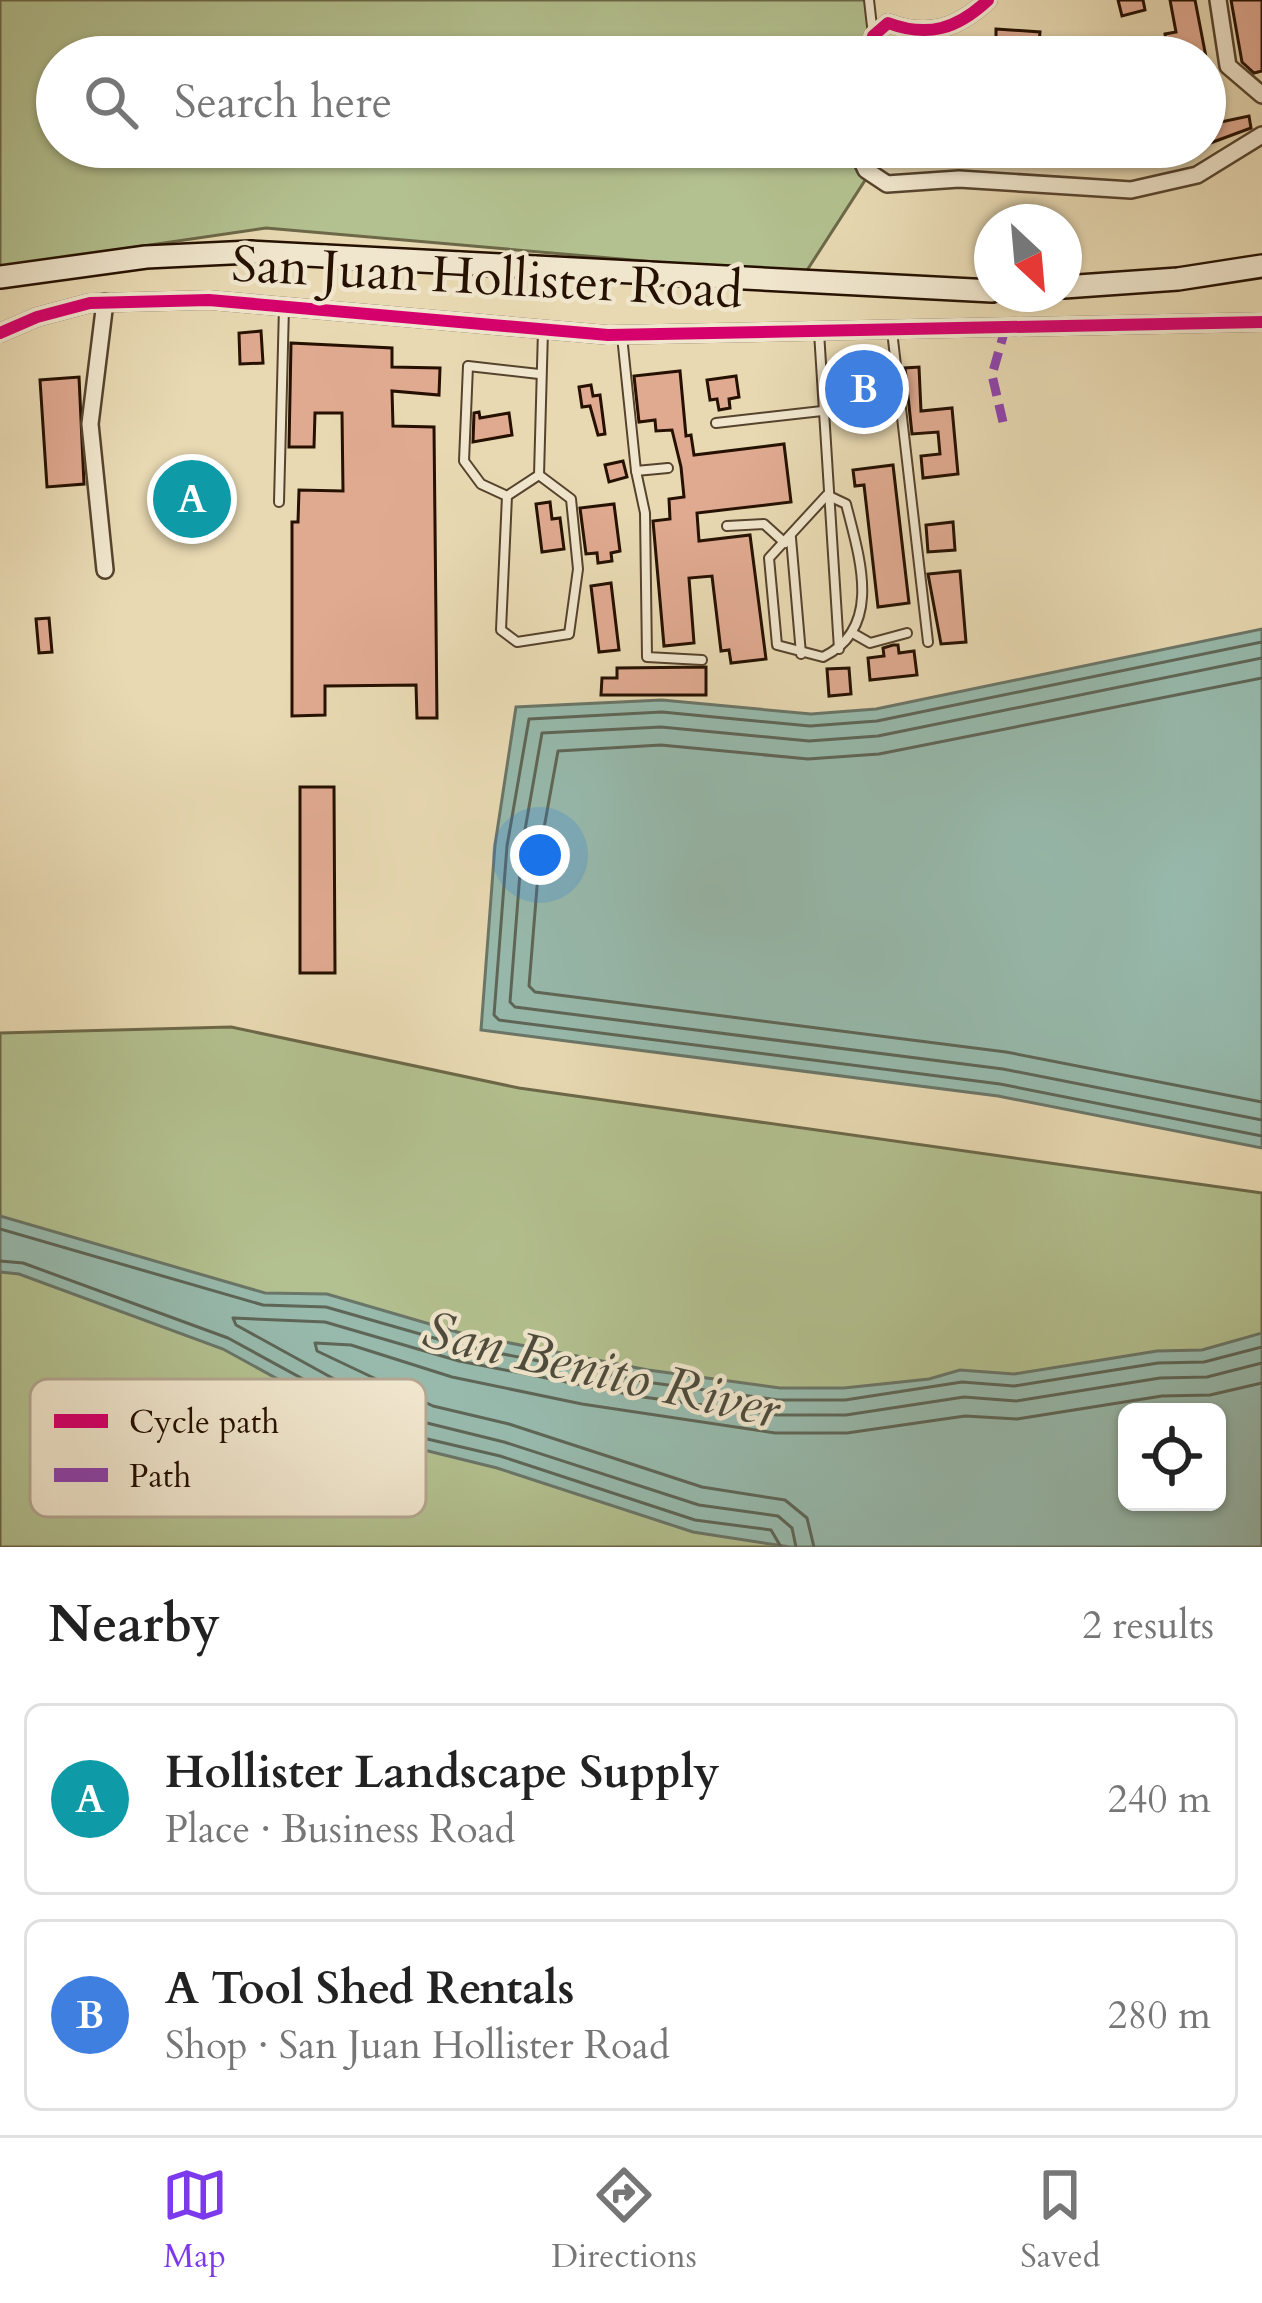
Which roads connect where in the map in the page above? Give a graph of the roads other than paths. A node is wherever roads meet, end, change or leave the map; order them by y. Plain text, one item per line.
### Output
1 (869, 0) edge
2 (988, 0) edge
3 (1218, 0) edge
4 (873, 36) joint
5 (1223, 36) edge
6 (1226, 53) edge
7 (1262, 94) edge
8 (1262, 135) edge
9 (1226, 157) edge
10 (865, 168) edge
11 (1208, 168) edge
12 (1262, 266) edge
13 (0, 277) edge
14 (1082, 285) edge
15 (974, 290) edge
16 (105, 302) junction
17 (284, 306) junction
18 (1262, 322) edge
19 (543, 328) junction
20 (892, 330) junction
21 (819, 332) junction
22 (0, 333) edge
23 (622, 335) junction
24 (539, 374) junction
25 (822, 410) junction
26 (716, 422) dead end
27 (668, 468) dead end
28 (636, 471) junction
29 (539, 476) junction
30 (826, 495) junction
31 (507, 496) junction
32 (279, 502) dead end
33 (727, 526) dead end
34 (788, 540) junction
35 (105, 569) dead end
36 (907, 633) dead end
37 (856, 634) junction
38 (928, 642) dead end
39 (838, 650) junction
40 (801, 654) junction
41 (702, 660) dead end

1 - 4 lane
2 - 4 street
3 - 5 street
6 - 7 street
8 - 9 street
10 - 11 street
12 - 14 main road
13 - 15 main road
16 - 17 street, San Juan Hollister Road
16 - 22 street, San Juan Hollister Road
16 - 35 street
17 - 19 street, San Juan Hollister Road
17 - 32 lane
18 - 20 street, San Juan Hollister Road
19 - 23 street, San Juan Hollister Road
19 - 24 lane
20 - 21 street, San Juan Hollister Road
20 - 38 lane
21 - 23 street, San Juan Hollister Road
21 - 25 lane
23 - 28 lane
24 - 29 lane
24 - 31 lane
25 - 26 lane
25 - 30 lane
27 - 28 lane
28 - 41 lane
29 - 31 lane
29 - 31 lane
30 - 34 lane
30 - 37 lane
30 - 39 lane
33 - 34 lane
34 - 40 lane
34 - 40 lane
36 - 37 lane
37 - 39 lane
39 - 40 lane

